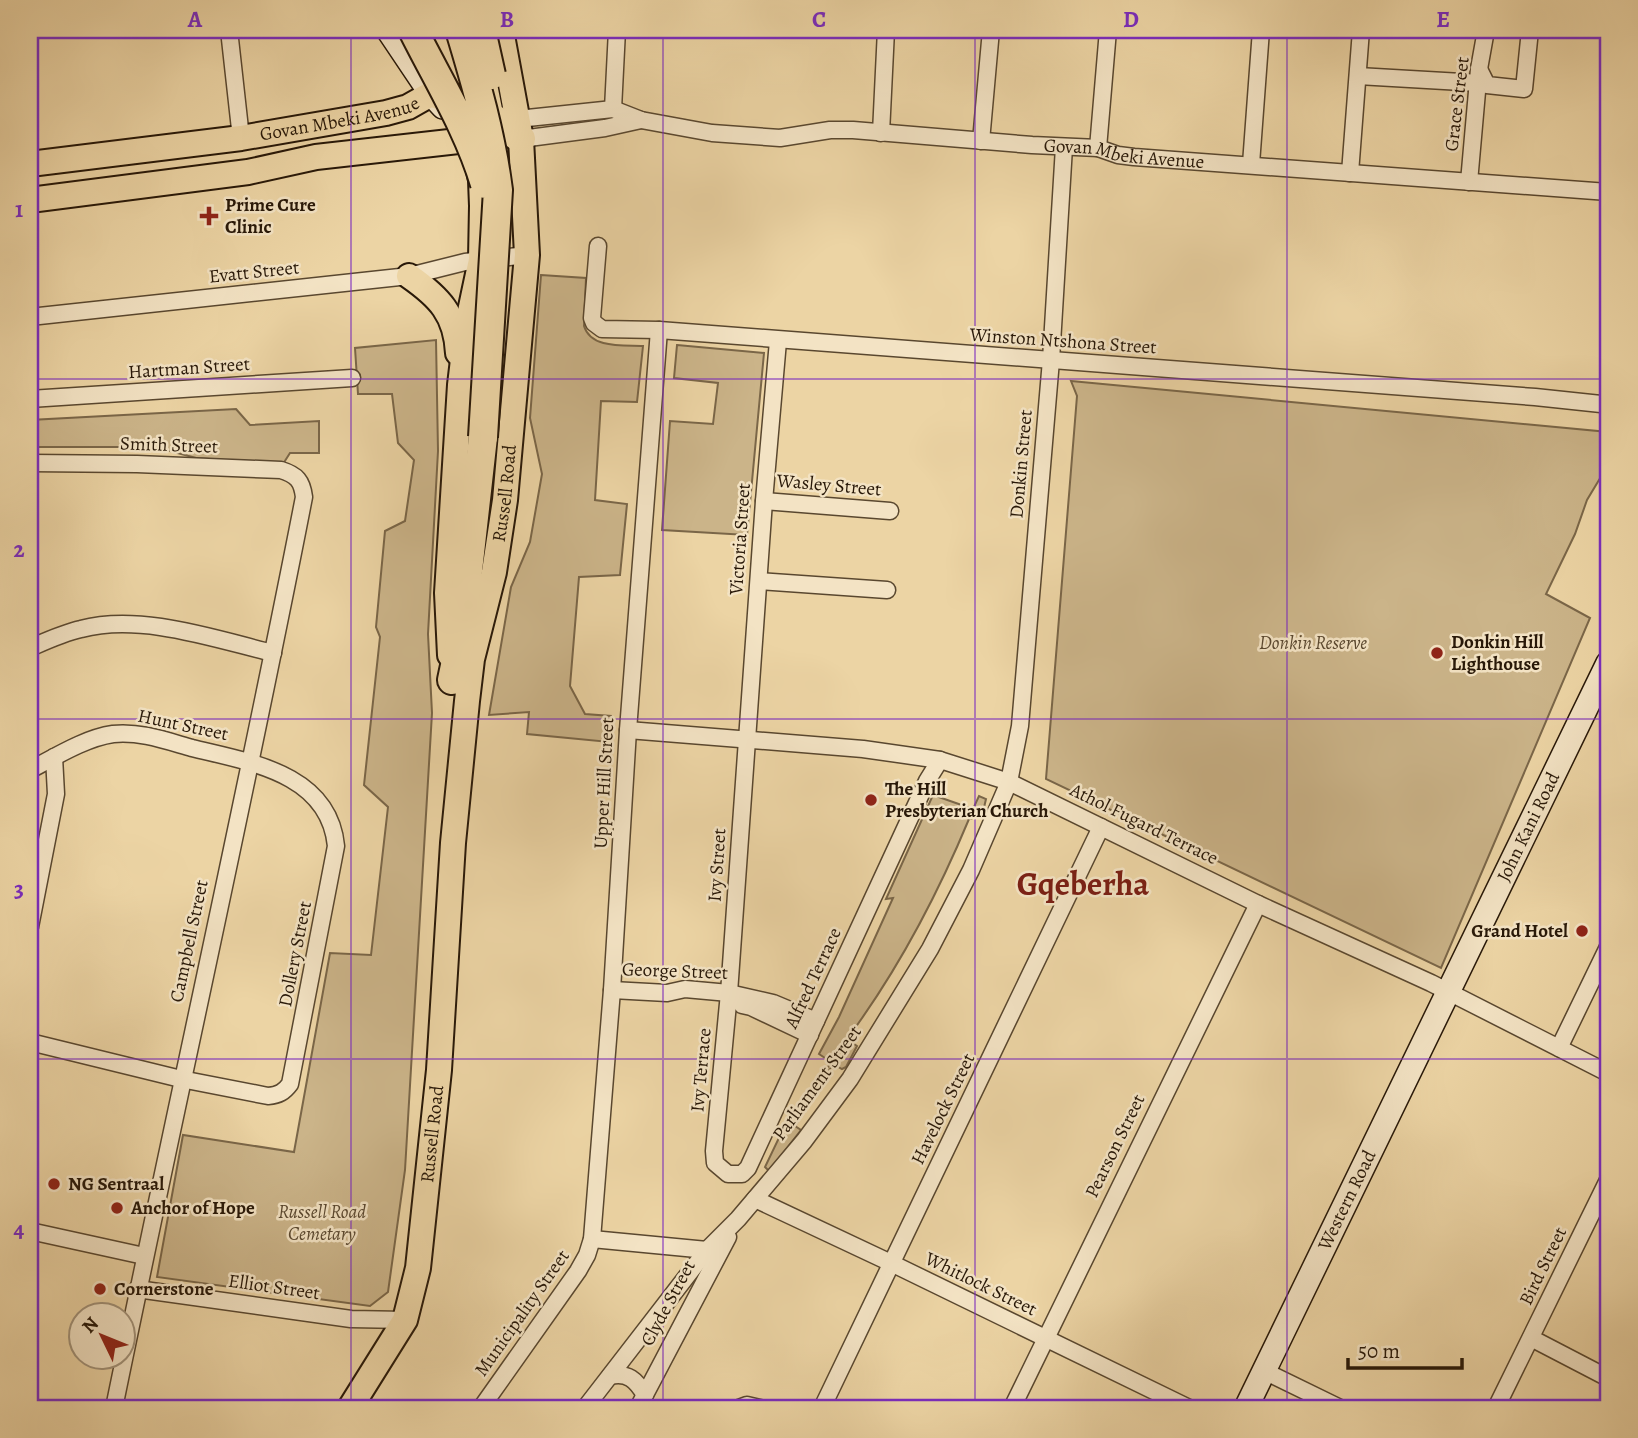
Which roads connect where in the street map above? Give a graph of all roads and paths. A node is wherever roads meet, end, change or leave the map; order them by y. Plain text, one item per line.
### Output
1 (229, 30) edge
2 (388, 30) edge
3 (413, 30) edge
4 (428, 30) edge
5 (448, 30) edge
6 (460, 30) edge
7 (470, 30) edge
8 (481, 30) edge
9 (501, 30) edge
10 (617, 30) edge
11 (886, 30) edge
12 (991, 30) edge
13 (1108, 30) edge
14 (1261, 30) edge
15 (1361, 30) edge
16 (1486, 30) edge
17 (1530, 30) edge
18 (1358, 76) junction
19 (1479, 76) junction
20 (431, 94) junction
21 (613, 109) junction
22 (474, 119) junction
23 (641, 120) junction
24 (519, 129) junction
25 (881, 133) junction
26 (241, 138) junction
27 (981, 141) junction
28 (1063, 147) junction
29 (1098, 148) junction
30 (30, 164) edge
31 (1251, 164) junction
32 (1350, 173) junction
33 (1469, 182) junction
34 (1608, 192) edge
35 (30, 200) edge
36 (598, 246) dead end
37 (488, 251) junction
38 (527, 254) junction
39 (409, 276) junction
40 (30, 317) edge
41 (659, 330) junction
42 (778, 341) junction
43 (1051, 360) junction
44 (352, 378) dead end
45 (460, 385) junction
46 (30, 399) edge
47 (1608, 406) edge
48 (489, 438) junction
49 (30, 463) edge
50 (302, 483) joint
51 (764, 500) junction
52 (890, 511) dead end
53 (759, 581) junction
54 (887, 590) dead end
55 (30, 648) edge
56 (273, 653) junction
57 (472, 659) junction
58 (1608, 663) edge
59 (452, 680) junction
60 (628, 730) junction
61 (747, 740) junction
62 (54, 757) junction
63 (940, 760) junction
64 (250, 762) junction
65 (30, 770) edge
66 (1009, 782) junction
67 (1101, 827) junction
68 (453, 843) junction
69 (1258, 904) junction
70 (30, 927) edge
71 (1608, 947) edge
72 (612, 990) junction
73 (1448, 992) junction
74 (728, 998) junction
75 (813, 1028) junction
76 (30, 1042) edge
77 (1559, 1048) junction
78 (1608, 1073) edge
79 (181, 1079) junction
80 (714, 1151) joint
81 (1608, 1180) edge
82 (755, 1199) junction
83 (738, 1219) junction
84 (30, 1231) edge
85 (592, 1239) junction
86 (707, 1250) junction
87 (144, 1256) junction
88 (891, 1263) junction
89 (137, 1289) junction
90 (405, 1320) junction
91 (1045, 1338) junction
92 (1531, 1338) junction
93 (1264, 1371) junction
94 (610, 1376) junction
95 (1608, 1378) edge
96 (641, 1402) edge
97 (114, 1408) edge
98 (351, 1408) edge
99 (481, 1408) edge
100 (585, 1408) edge
101 (739, 1408) edge
102 (760, 1408) edge
103 (822, 1408) edge
104 (1012, 1408) edge
105 (1188, 1408) edge
106 (1246, 1408) edge
107 (1340, 1408) edge
108 (1496, 1408) edge

1 - 26 street
2 - 20 street
3 - 37 highway, bridge
4 - 22 highway
5 - 22 highway
6 - 37 highway, bridge
7 - 22 highway
8 - 48 highway, bridge
9 - 24 main road, Russell Road
10 - 21 street
11 - 25 street
12 - 27 street
13 - 29 street
14 - 31 street
15 - 18 street
16 - 19 street, Grace Street
17 - 19 street
18 - 19 street
18 - 32 street
19 - 33 street, Grace Street
20 - 22 main road, Govan Mbeki Avenue
20 - 26 main road, Govan Mbeki Avenue
21 - 23 street, Govan Mbeki Avenue
21 - 24 street, Govan Mbeki Avenue
22 - 24 highway
22 - 35 main road, Govan Mbeki Avenue
22 - 37 main road, Russell Road
23 - 24 street, Govan Mbeki Avenue
23 - 25 street, Govan Mbeki Avenue
24 - 38 main road, Russell Road
25 - 27 street, Govan Mbeki Avenue
26 - 30 main road, Govan Mbeki Avenue
27 - 28 street, Govan Mbeki Avenue
28 - 29 street, Govan Mbeki Avenue
28 - 43 street, Donkin Street
29 - 31 street, Govan Mbeki Avenue
31 - 32 street, Govan Mbeki Avenue
32 - 33 street, Govan Mbeki Avenue
33 - 34 street, Govan Mbeki Avenue
36 - 41 street, Winston Ntshona Street
37 - 38 street, Evatt Street
37 - 39 street, Evatt Street
37 - 45 main road, Russell Road
37 - 48 highway, bridge
38 - 57 main road, Russell Road
39 - 40 street, Evatt Street
39 - 45 main road
41 - 42 street, Winston Ntshona Street
41 - 60 street, Upper Hill Street
42 - 43 street, Winston Ntshona Street
42 - 51 street, Victoria Street
43 - 47 street, Winston Ntshona Street
43 - 66 street, Donkin Street
44 - 46 street, Hartman Street
45 - 59 main road, Russell Road
48 - 57 highway
48 - 59 highway
49 - 50 street, Smith Street
50 - 56 street, Campbell Street
51 - 52 street, Wasley Street
51 - 53 street, Victoria Street
53 - 54 street
53 - 61 street, Victoria Street
55 - 56 street
56 - 64 street, Campbell Street
57 - 68 main road, Russell Road
58 - 73 street, John Kani Road
59 - 68 main road, Russell Road
60 - 61 street, Athol Fugard Terrace
60 - 72 street, Upper Hill Street
61 - 63 street, Athol Fugard Terrace
61 - 74 street, Ivy Street
62 - 64 street, Hunt Street
62 - 65 street, Hunt Street
62 - 70 street
63 - 66 street, Athol Fugard Terrace
63 - 75 street, Alfred Terrace
64 - 79 street, Campbell Street
64 - 79 street, Dollery Street
66 - 67 street, Athol Fugard Terrace
66 - 82 street, Parliament Street
67 - 69 street, Athol Fugard Terrace
67 - 88 street, Havelock Street
68 - 90 main road, Russell Road
69 - 73 street, Athol Fugard Terrace
69 - 91 street, Pearson Street
71 - 77 street
72 - 74 street, George Street
72 - 85 street, Upper Hill Street
73 - 77 street, Athol Fugard Terrace
73 - 93 street, Western Road
74 - 75 street, George Street
74 - 80 street, Ivy Terrace
75 - 80 street, Alfred Terrace
76 - 79 street
77 - 78 street, Athol Fugard Terrace
79 - 87 street, Campbell Street
81 - 92 street, Bird Street
82 - 83 street, Parliament Street
82 - 88 street, Whitlock Street
83 - 86 street, Parliament Street
83 - 96 street, Clyde Street
84 - 87 street
85 - 86 street
85 - 99 street, Municipality Street
86 - 94 street, Parliament Street
87 - 89 street, Campbell Street
88 - 91 street, Whitlock Street
88 - 103 street, Havelock Street
89 - 90 street, Elliot Street
89 - 97 street, Campbell Street
90 - 98 main road, Russell Road
91 - 104 street, Pearson Street
91 - 105 street, Whitlock Street
92 - 95 street
92 - 108 street, Bird Street
93 - 106 street, Western Road
93 - 107 street
94 - 96 street
94 - 100 street, Parliament Street
101 - 102 street

